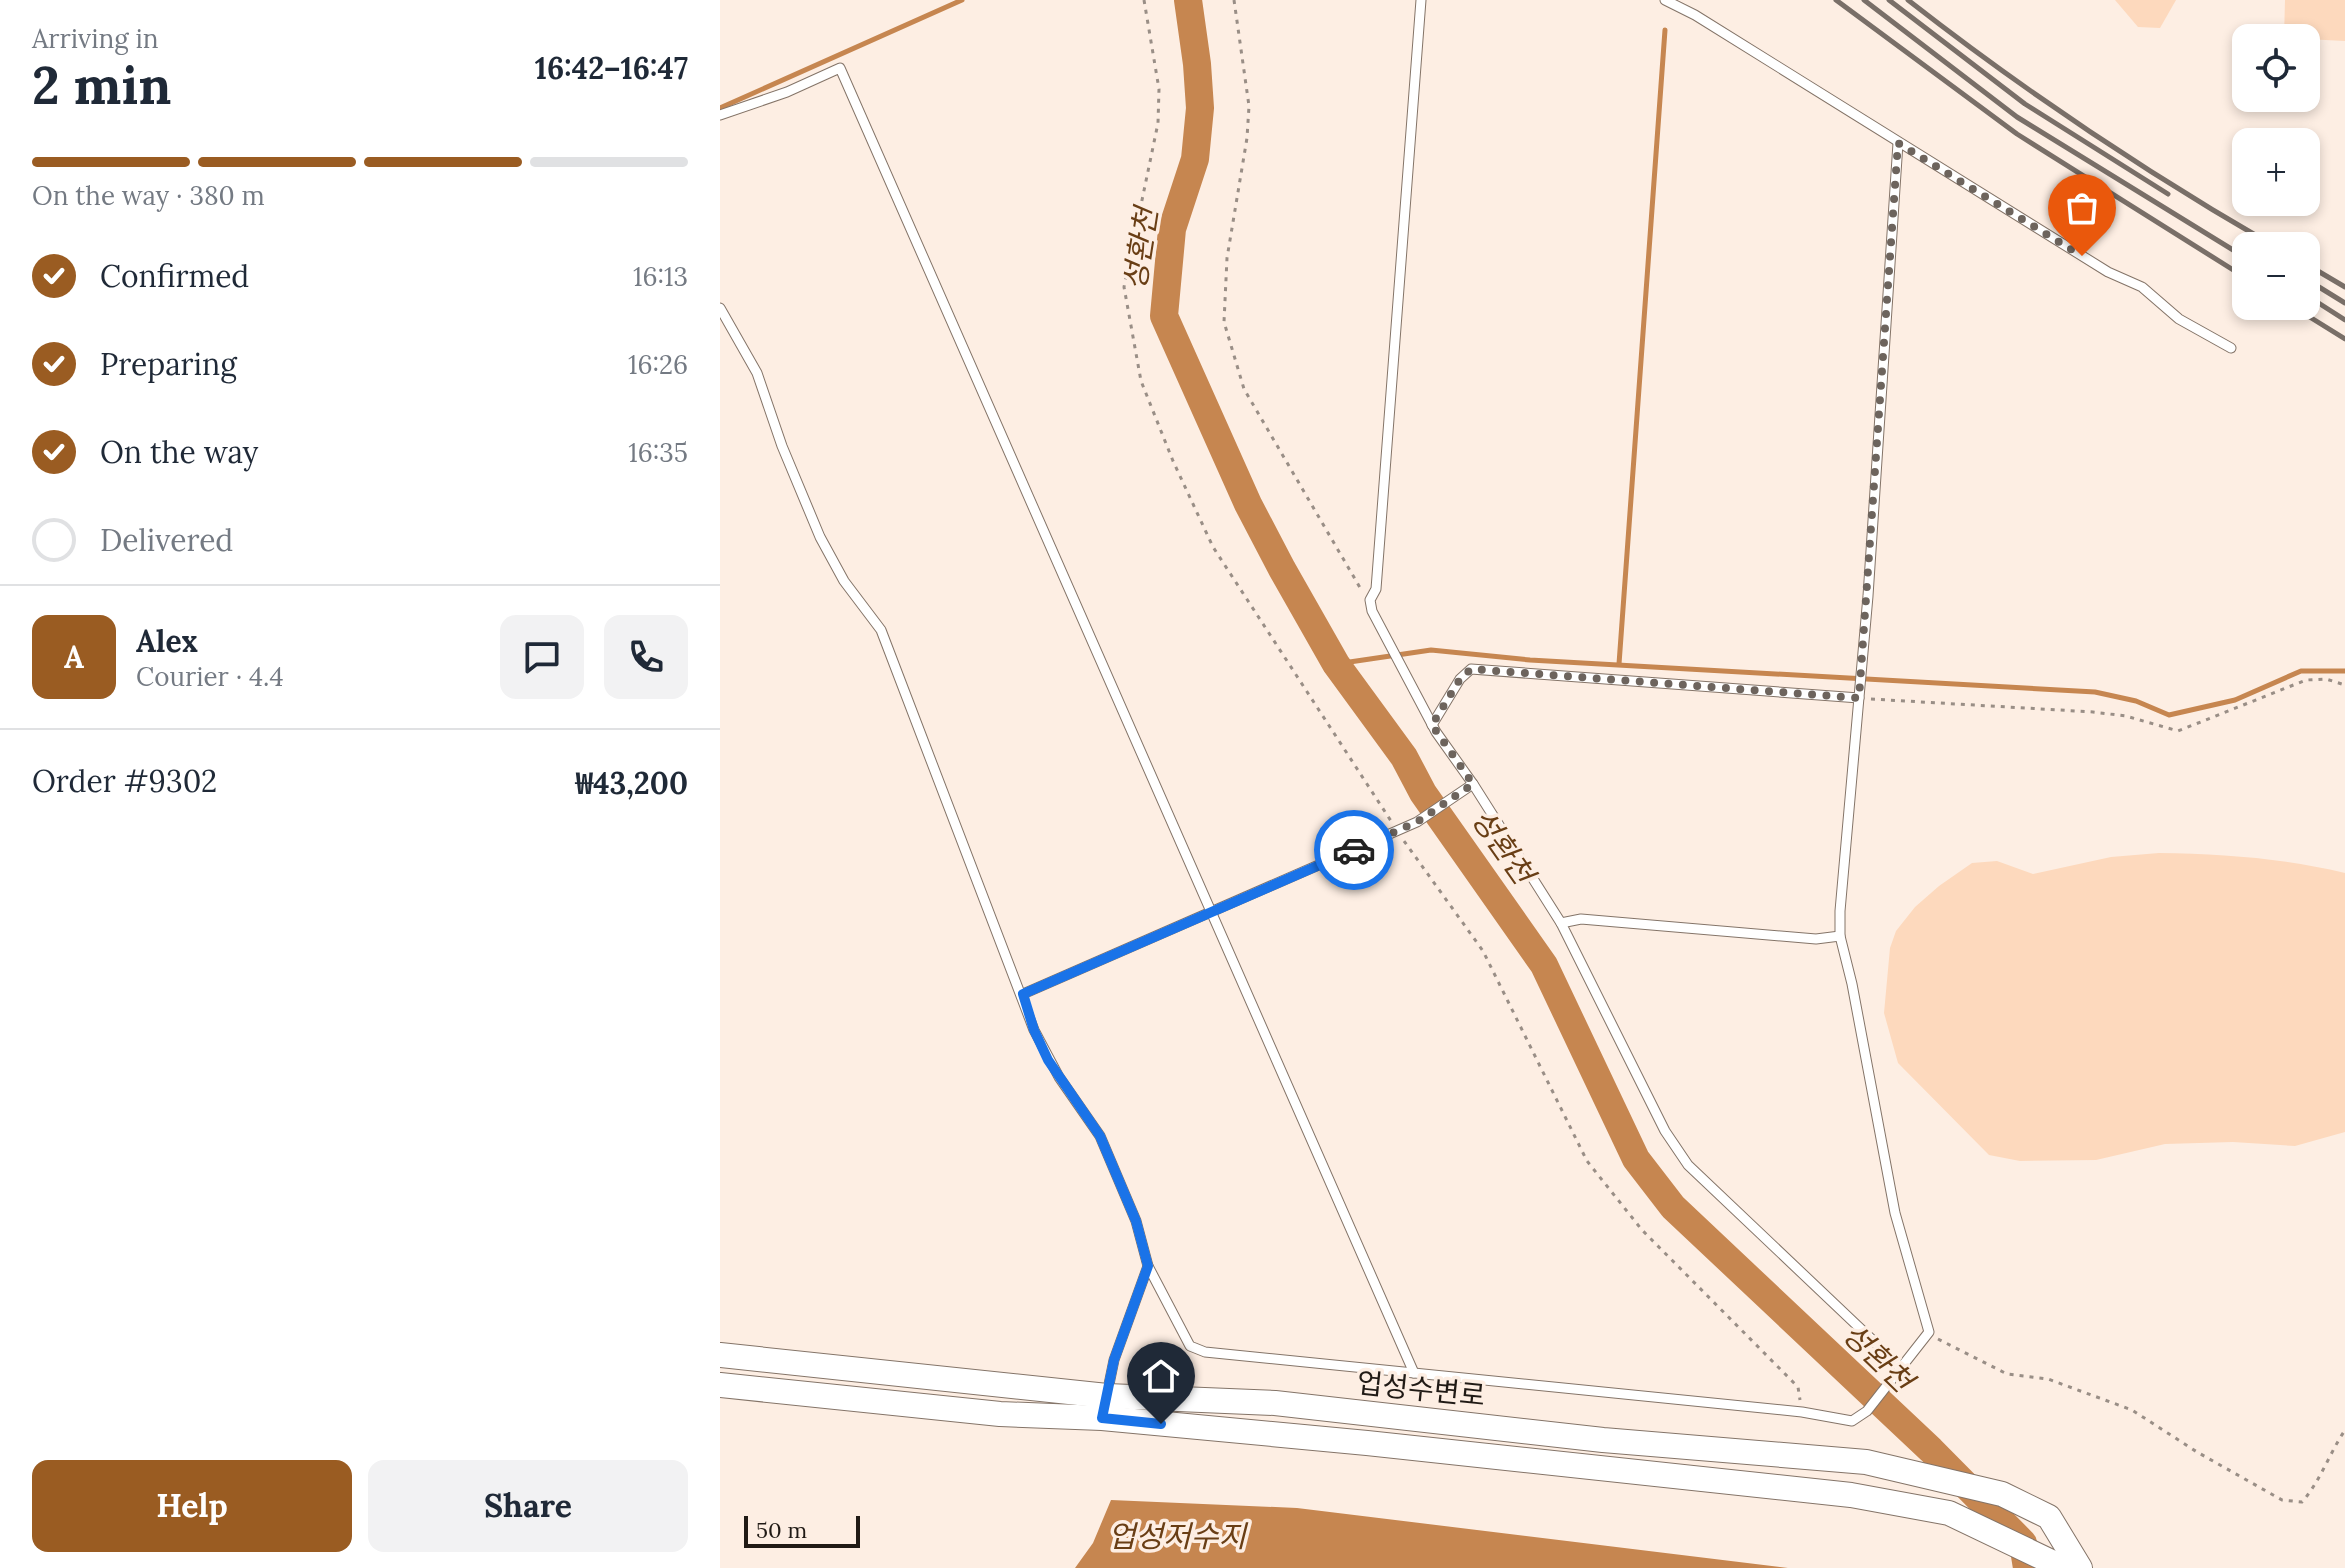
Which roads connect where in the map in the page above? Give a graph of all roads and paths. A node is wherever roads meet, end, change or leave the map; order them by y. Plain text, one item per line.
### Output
1 (1144, 0) edge
2 (1234, 0) edge
3 (1421, 0) edge
4 (1665, 0) edge
5 (720, 115) edge
6 (1898, 143) junction
7 (720, 308) edge
8 (2231, 348) dead end
9 (1370, 600) junction
10 (2345, 685) edge
11 (1859, 694) junction
12 (1432, 725) junction
13 (1473, 784) junction
14 (1397, 831) junction
15 (1213, 913) junction
16 (1561, 923) junction
17 (1840, 936) junction
18 (1023, 994) junction
19 (1148, 1266) junction
20 (1929, 1332) junction
21 (720, 1355) edge
22 (1903, 1369) junction
23 (1414, 1373) junction
24 (720, 1385) edge
25 (1104, 1407) junction
26 (1802, 1412) junction
27 (2345, 1430) edge
28 (2064, 1568) edge
29 (2080, 1568) edge

1 - 14 path
2 - 9 path
3 - 9 lane
4 - 6 lane
5 - 15 lane
6 - 8 lane
6 - 11 lane
7 - 18 lane
9 - 12 lane
10 - 11 path
11 - 12 lane
11 - 17 lane
12 - 13 lane
13 - 14 lane
13 - 16 lane
14 - 15 lane
14 - 26 path
15 - 18 lane
15 - 23 lane
16 - 17 lane
16 - 22 lane
17 - 20 lane
18 - 19 lane
19 - 23 lane
19 - 25 lane
20 - 22 lane
20 - 27 path
21 - 25 main road, 업성수변로
22 - 26 lane
23 - 26 lane
24 - 25 main road, 업성수변로
25 - 28 main road, 업성수변로
25 - 29 main road, 업성수변로

